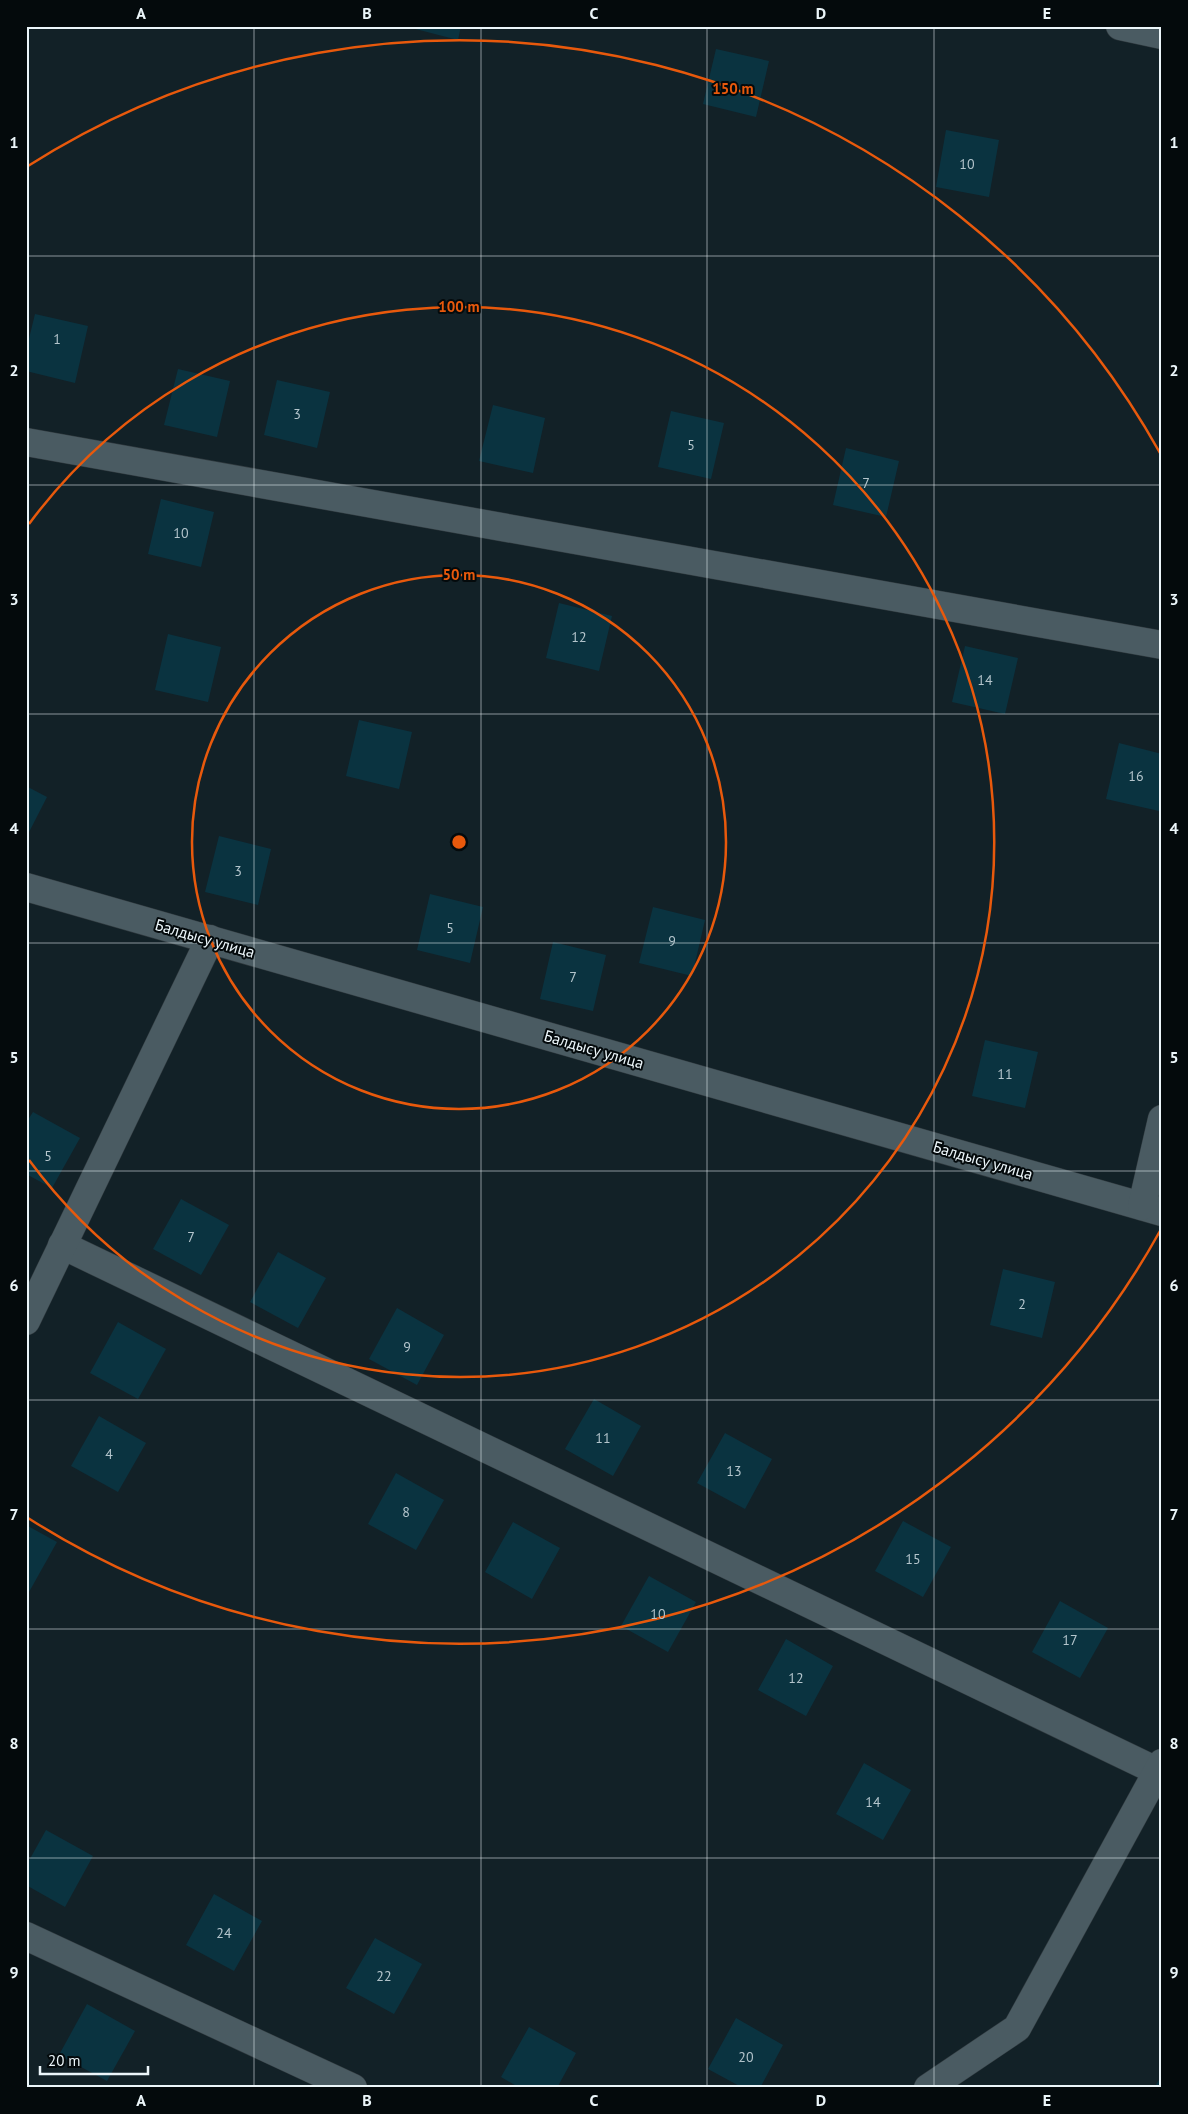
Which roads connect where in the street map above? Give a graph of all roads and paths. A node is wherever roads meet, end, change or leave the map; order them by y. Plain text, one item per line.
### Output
1 (1120, 26) edge
2 (1162, 35) edge
3 (26, 442) edge
4 (1162, 645) edge
5 (26, 887) edge
6 (210, 939) junction
7 (1162, 1119) edge
8 (1152, 1209) edge
9 (62, 1245) junction
10 (26, 1321) edge
11 (1160, 1768) edge
12 (26, 1936) edge
13 (353, 2088) edge
14 (928, 2088) edge

1 - 2 street
3 - 4 street
5 - 6 street, Балдысу улица
6 - 8 street, Балдысу улица
6 - 9 street
7 - 8 street
9 - 10 street
9 - 11 street
11 - 14 street
12 - 13 street

